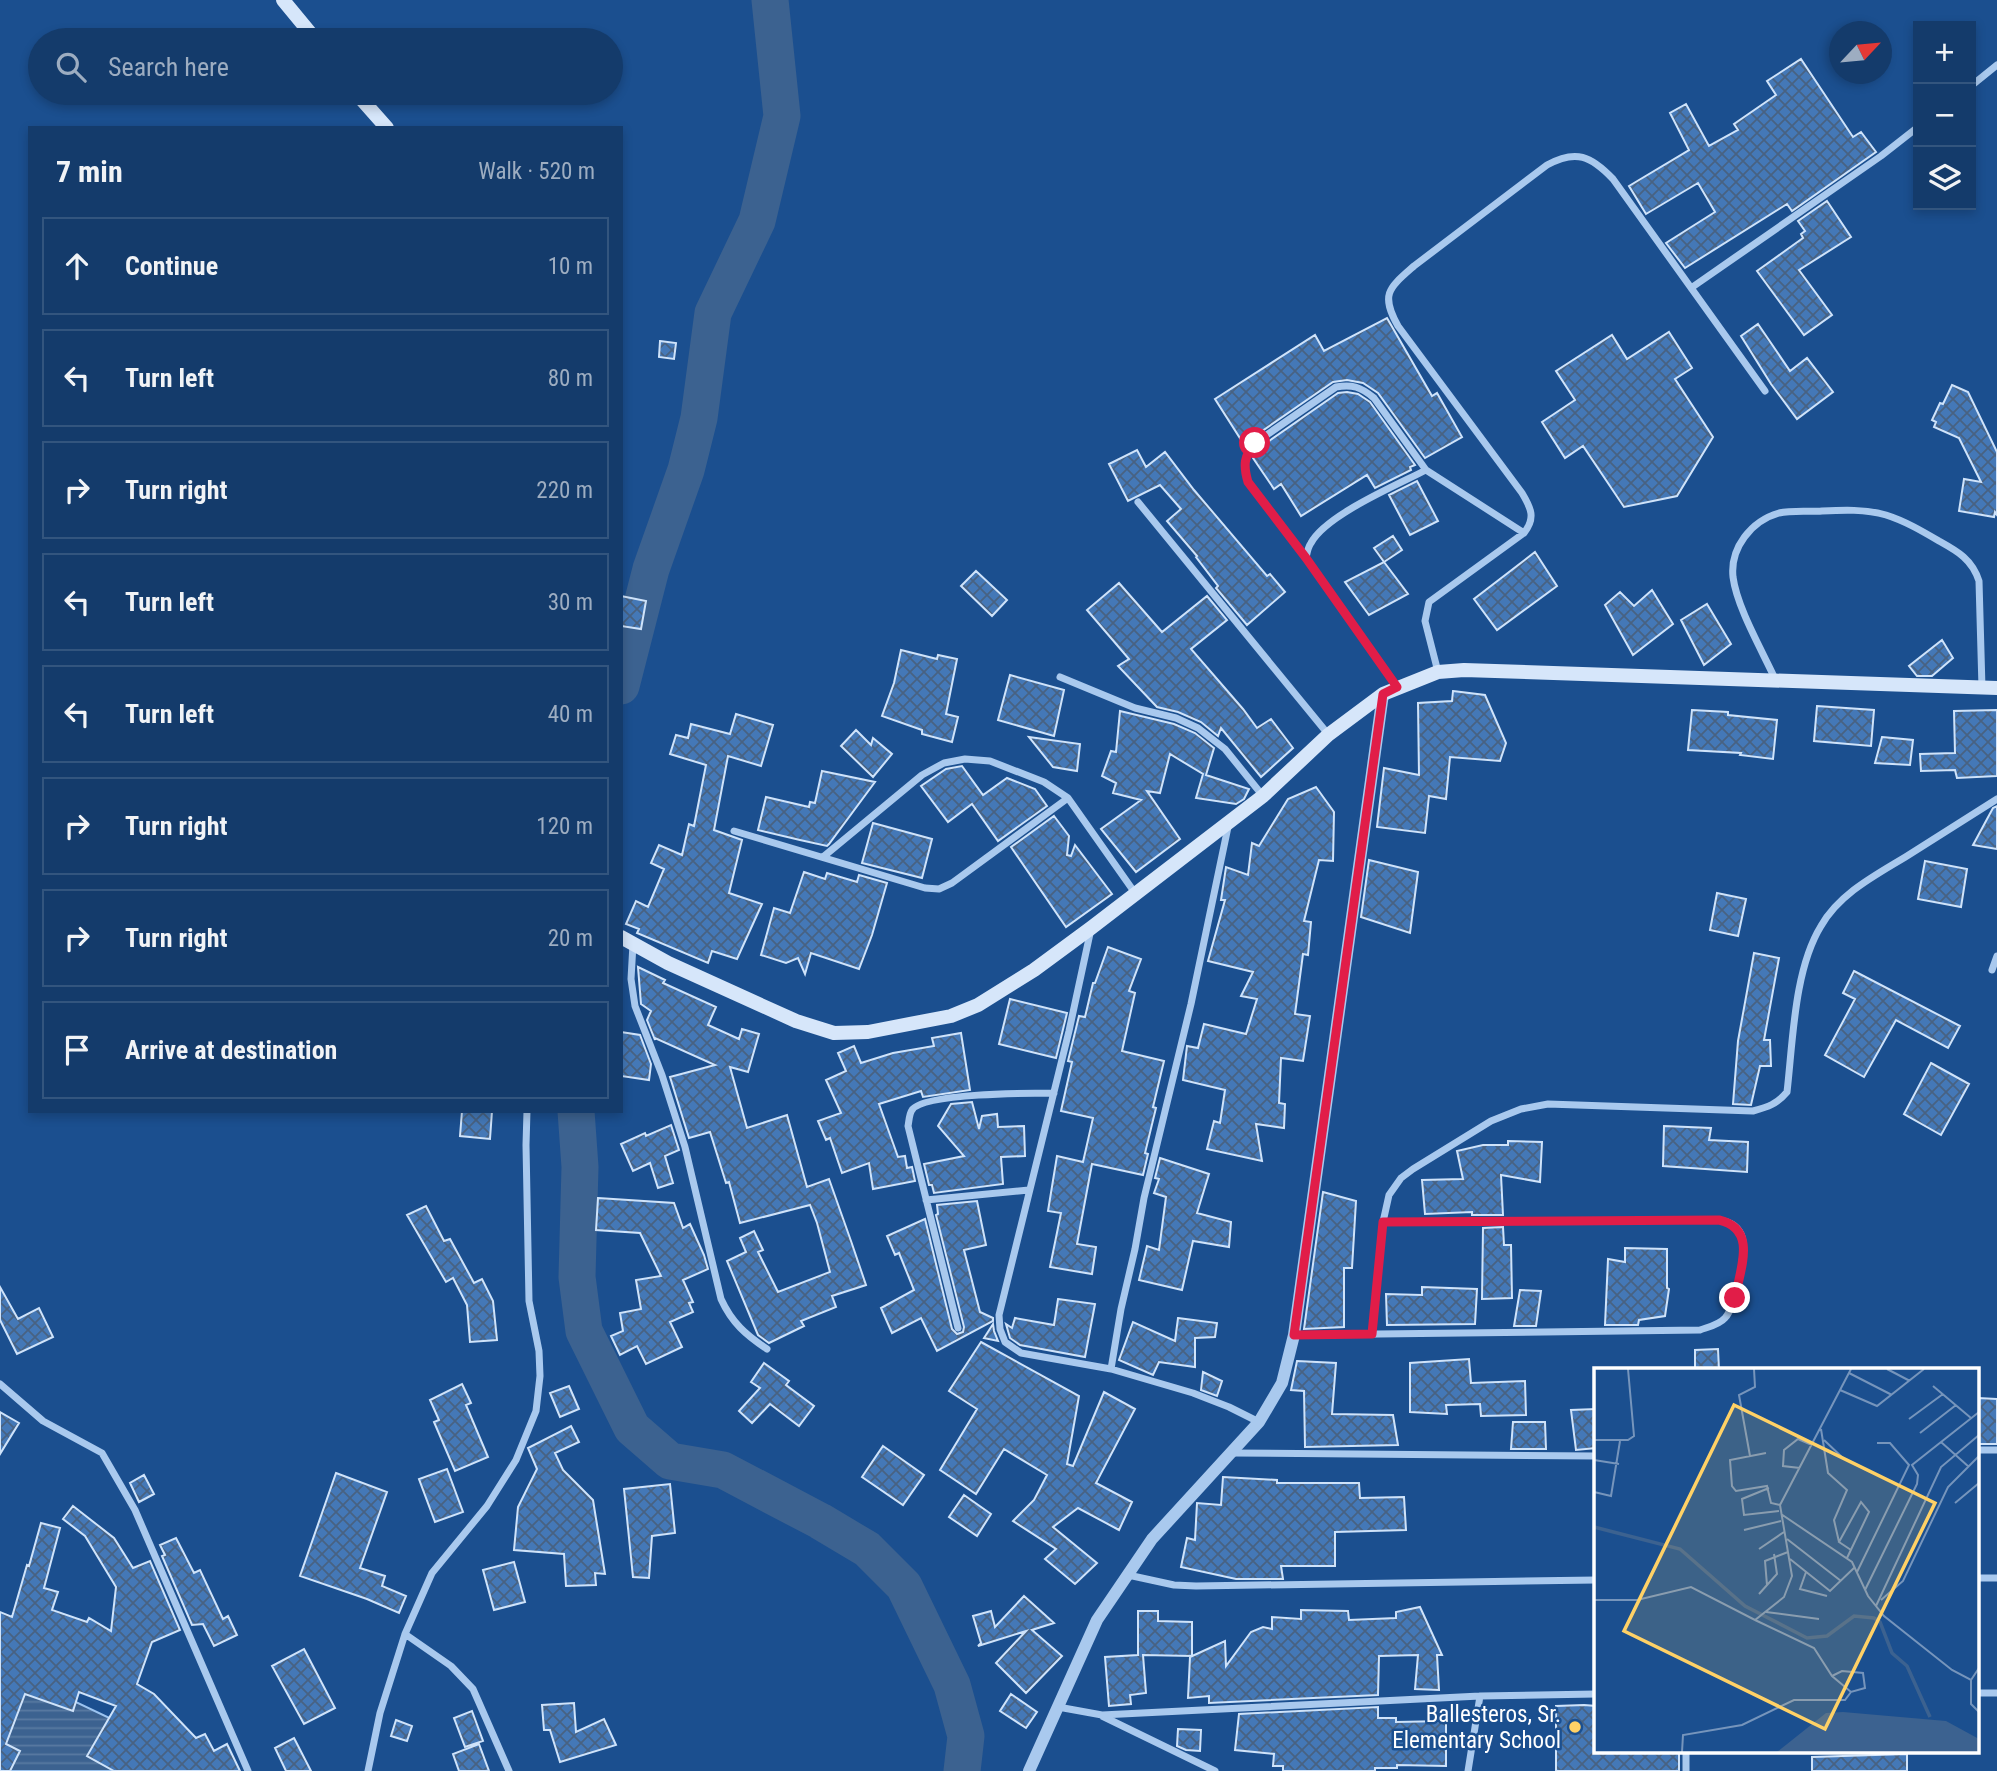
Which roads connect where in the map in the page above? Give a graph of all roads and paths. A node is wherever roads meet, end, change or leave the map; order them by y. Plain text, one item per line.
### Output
1 (283, 0) edge
2 (306, 28) edge
3 (1997, 65) edge
4 (1973, 84) edge
5 (367, 105) edge
6 (385, 126) edge
7 (1913, 131) edge
8 (1691, 288) junction
9 (1765, 391) dead end
10 (1426, 470) junction
11 (1138, 502) dead end
12 (1524, 533) junction
13 (1306, 558) junction
14 (1438, 673) junction
15 (1060, 677) dead end
16 (1777, 682) junction
17 (1397, 687) junction
18 (1989, 688) edge
19 (1383, 694) junction
20 (1328, 735) junction
21 (1263, 796) junction
22 (1068, 798) junction
23 (1997, 799) edge
24 (1228, 824) junction
25 (734, 831) dead end
26 (823, 857) junction
27 (1135, 893) junction
28 (1091, 928) junction
29 (627, 940) edge
30 (1997, 956) edge
31 (1992, 970) dead end
32 (1054, 1093) junction
33 (527, 1113) edge
34 (1029, 1190) junction
35 (926, 1200) junction
36 (1383, 1222) junction
37 (958, 1328) dead end
38 (1372, 1334) junction
39 (1294, 1335) junction
40 (767, 1349) dead end
41 (1111, 1369) junction
42 (0, 1384) edge
43 (1259, 1422) junction
44 (1232, 1453) junction
45 (1594, 1456) edge
46 (1128, 1574) junction
47 (1594, 1580) edge
48 (405, 1634) junction
49 (1594, 1694) edge
50 (1480, 1696) junction
51 (1058, 1707) junction
52 (1102, 1716) junction
53 (248, 1771) edge
54 (368, 1771) edge
55 (509, 1771) edge
56 (1029, 1771) edge
57 (1215, 1771) edge
58 (1468, 1771) edge

1 - 2 main road
3 - 4 street
5 - 6 main road
7 - 8 street
8 - 9 street
8 - 12 street
10 - 12 street
10 - 13 street
10 - 13 street
11 - 20 street
12 - 14 street
13 - 17 street
14 - 16 main road
14 - 17 main road
15 - 21 street
16 - 18 main road
16 - 18 street
17 - 19 main road
19 - 20 main road
19 - 39 street
20 - 21 main road
21 - 24 main road
22 - 26 street
22 - 26 street
22 - 27 street
23 - 36 street
24 - 27 main road
24 - 41 street
25 - 26 street
27 - 28 main road
28 - 29 main road
28 - 32 street
29 - 40 street
30 - 31 street
32 - 34 street
32 - 35 street
33 - 48 street
34 - 35 street
34 - 41 street
35 - 37 street
36 - 38 street
36 - 38 street
38 - 39 street
39 - 43 street
41 - 43 street
42 - 53 street
43 - 44 street
44 - 45 street
44 - 46 street
46 - 47 street
46 - 51 street
48 - 54 street
48 - 55 street
49 - 50 street
50 - 52 street
50 - 58 street
51 - 52 street
51 - 56 street
52 - 57 street

